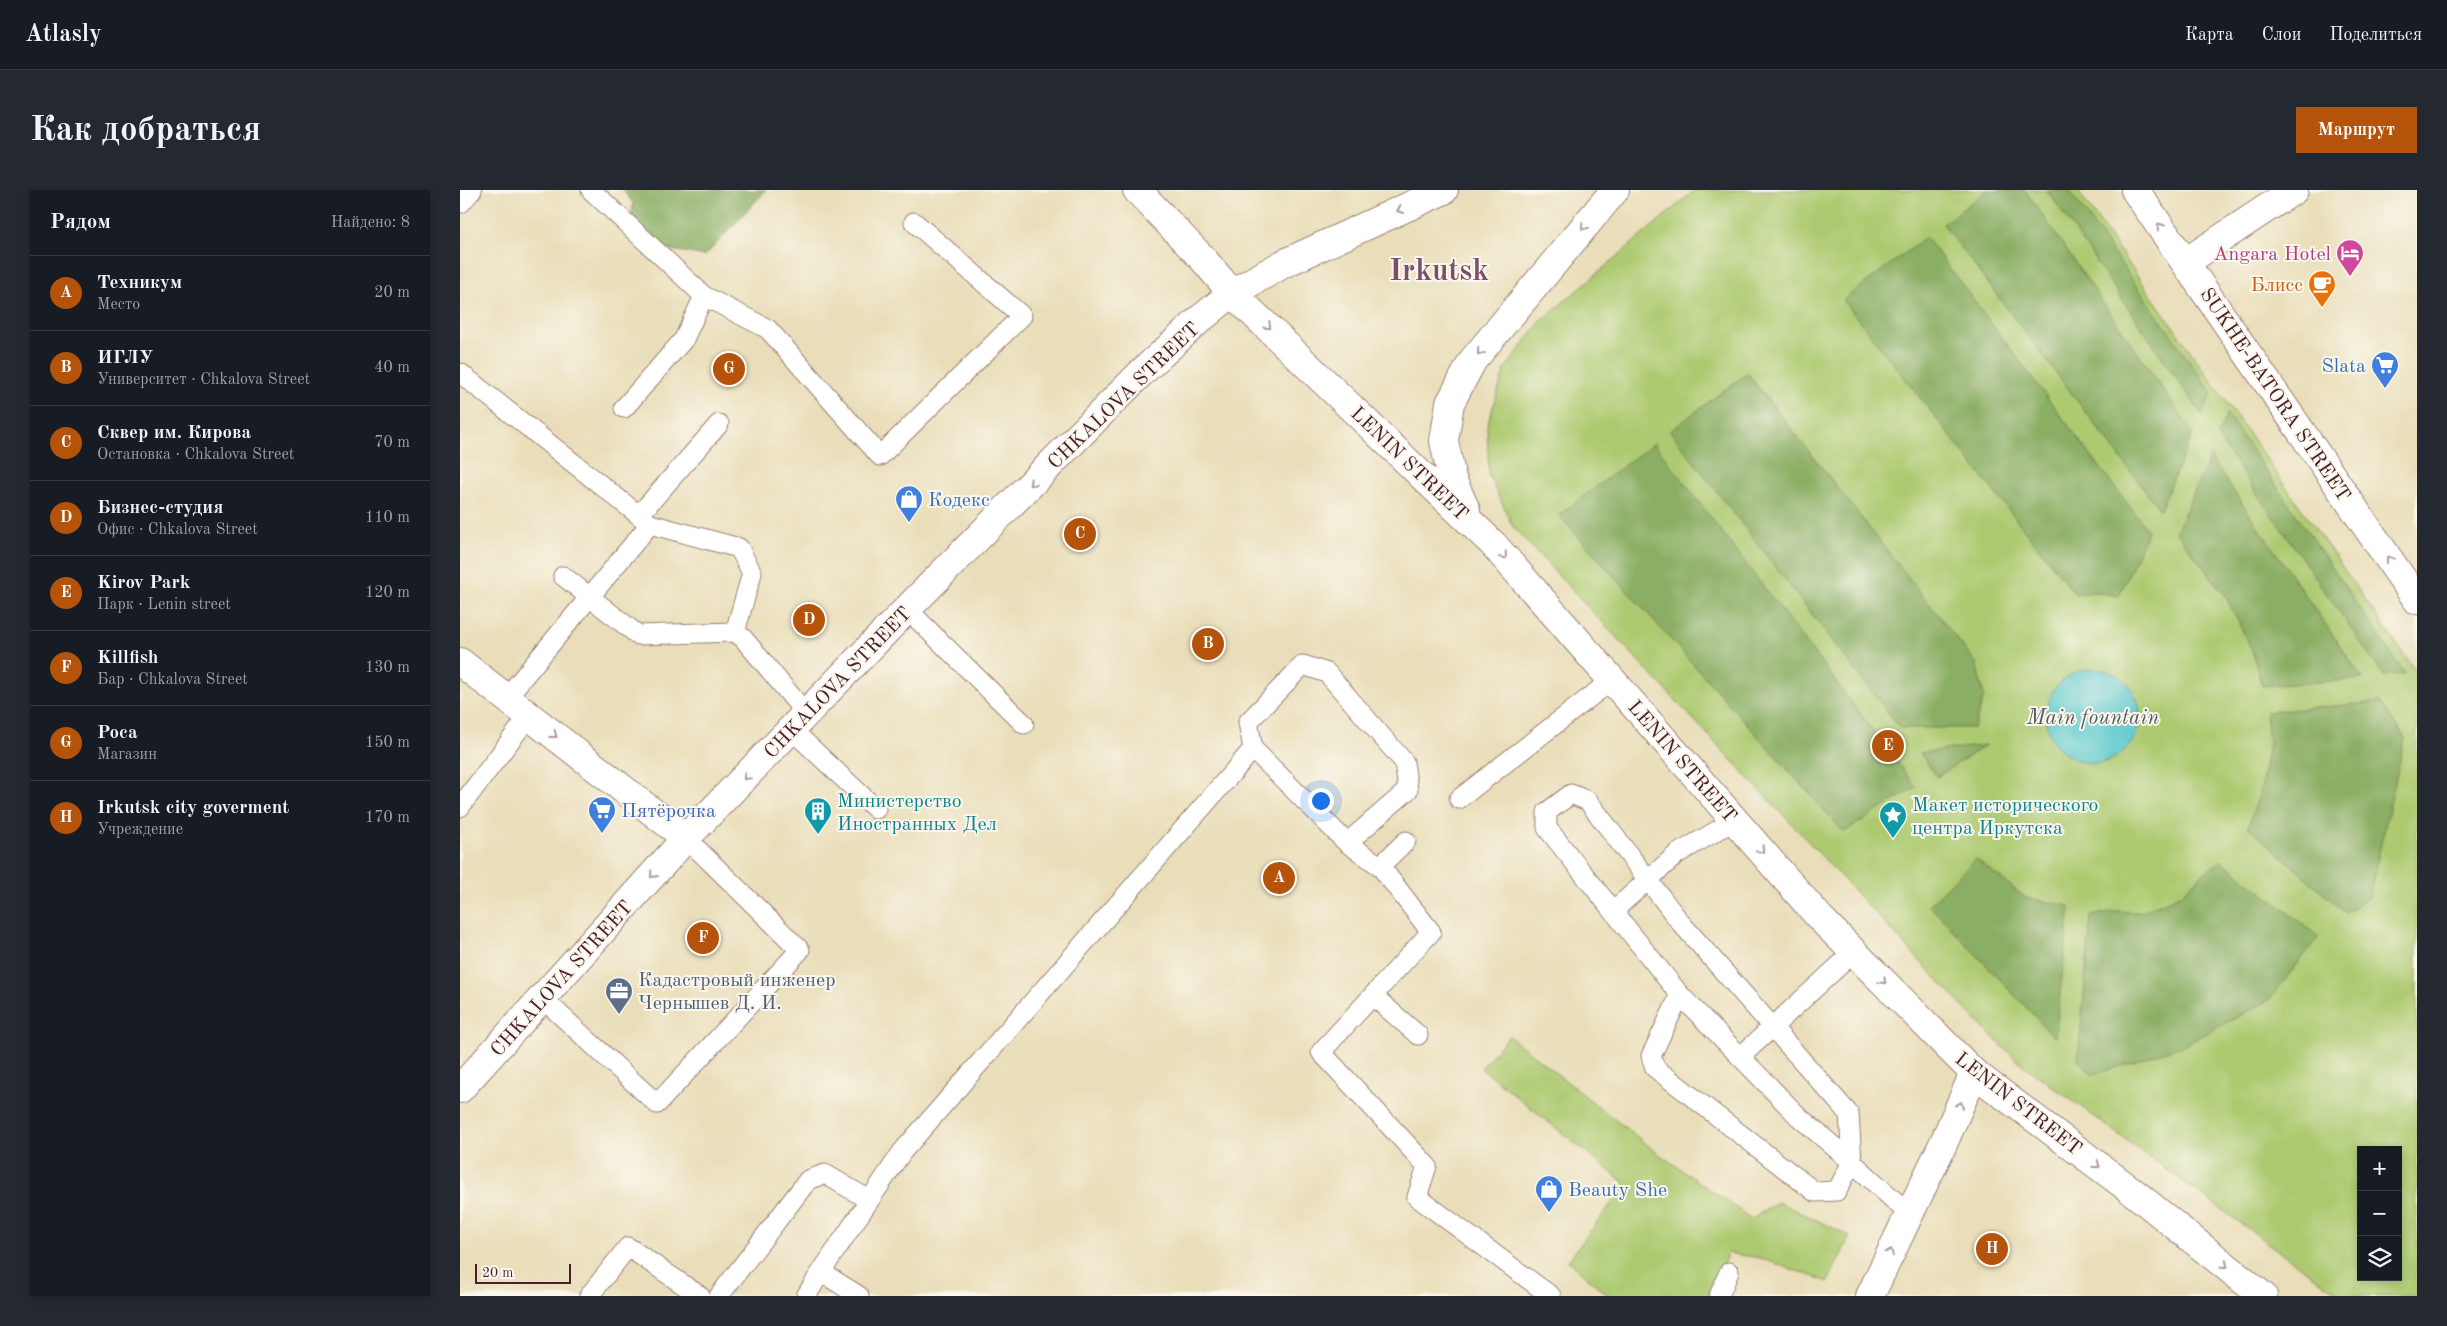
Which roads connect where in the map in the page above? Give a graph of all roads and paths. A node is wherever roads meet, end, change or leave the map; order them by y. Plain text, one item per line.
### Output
1 (591, 190) edge
2 (1137, 190) edge
3 (1444, 190) edge
4 (1615, 190) edge
5 (2135, 190) edge
6 (2294, 190) edge
7 (914, 222) dead end
8 (2186, 262) junction
9 (1232, 293) junction
10 (704, 296) junction
11 (460, 373) edge
12 (624, 408) dead end
13 (718, 424) dead end
14 (644, 520) junction
15 (1471, 520) junction
16 (563, 576) dead end
17 (589, 597) junction
18 (2417, 600) edge
19 (907, 609) junction
20 (735, 632) junction
21 (460, 662) edge
22 (1612, 680) junction
23 (506, 698) junction
24 (529, 716) junction
25 (800, 722) junction
26 (1024, 724) dead end
27 (1253, 748) junction
28 (1459, 799) dead end
29 (460, 807) edge
30 (876, 808) dead end
31 (1735, 820) junction
32 (686, 838) junction
33 (1406, 842) dead end
34 (1347, 843) junction
35 (1380, 866) junction
36 (1647, 881) junction
37 (1613, 911) junction
38 (1854, 952) junction
39 (1680, 995) junction
40 (1373, 996) junction
41 (543, 999) junction
42 (1773, 1027) junction
43 (1418, 1035) dead end
44 (1740, 1056) junction
45 (1974, 1073) junction
46 (460, 1089) edge
47 (1852, 1162) junction
48 (869, 1200) junction
49 (1908, 1213) junction
50 (821, 1272) junction
51 (1729, 1272) dead end
52 (589, 1296) edge
53 (700, 1296) edge
54 (719, 1296) edge
55 (806, 1296) edge
56 (859, 1296) edge
57 (1551, 1296) edge
58 (1719, 1296) edge
59 (1870, 1296) edge
60 (2263, 1296) edge

1 - 10 lane
2 - 9 main road, LENIN STREET
3 -> 9 main road, CHKALOVA STREET
4 -> 15 main road
8 -> 5 main road, SUKHE-BATORA STREET
6 - 8 main road
7 - 10 lane
18 -> 8 main road, SUKHE-BATORA STREET
9 -> 15 main road, LENIN STREET
9 -> 19 main road, CHKALOVA STREET
10 - 12 lane
11 - 14 lane
13 - 14 lane
14 - 17 lane
14 - 20 lane
15 -> 22 main road, LENIN STREET
16 - 17 lane
17 - 20 lane
17 - 23 lane
19 - 25 main road, CHKALOVA STREET
19 - 26 lane
20 - 25 lane
21 - 23 main road
22 - 28 lane
22 - 31 main road, LENIN STREET
23 - 24 main road
24 - 29 lane
24 -> 32 main road
25 - 30 lane
25 -> 32 main road, CHKALOVA STREET
27 - 34 lane
27 - 34 lane
27 - 48 lane
31 - 36 lane
31 -> 38 main road, LENIN STREET
32 -> 41 main road, CHKALOVA STREET
32 - 41 lane
33 - 35 lane
34 - 35 lane
35 - 40 lane
36 - 37 lane
36 - 37 lane
36 - 42 lane
37 - 39 lane
38 - 42 lane
38 -> 45 main road, LENIN STREET
39 - 44 lane
39 - 47 lane
40 - 43 lane
40 - 57 lane
41 - 46 main road, CHKALOVA STREET
42 - 44 lane
42 - 47 lane
44 - 47 lane
49 -> 45 main road
45 -> 60 main road, LENIN STREET
47 - 49 lane
48 - 50 lane
48 - 54 lane
59 -> 49 main road
50 - 55 lane
50 - 56 lane
51 - 58 lane
52 - 53 lane

